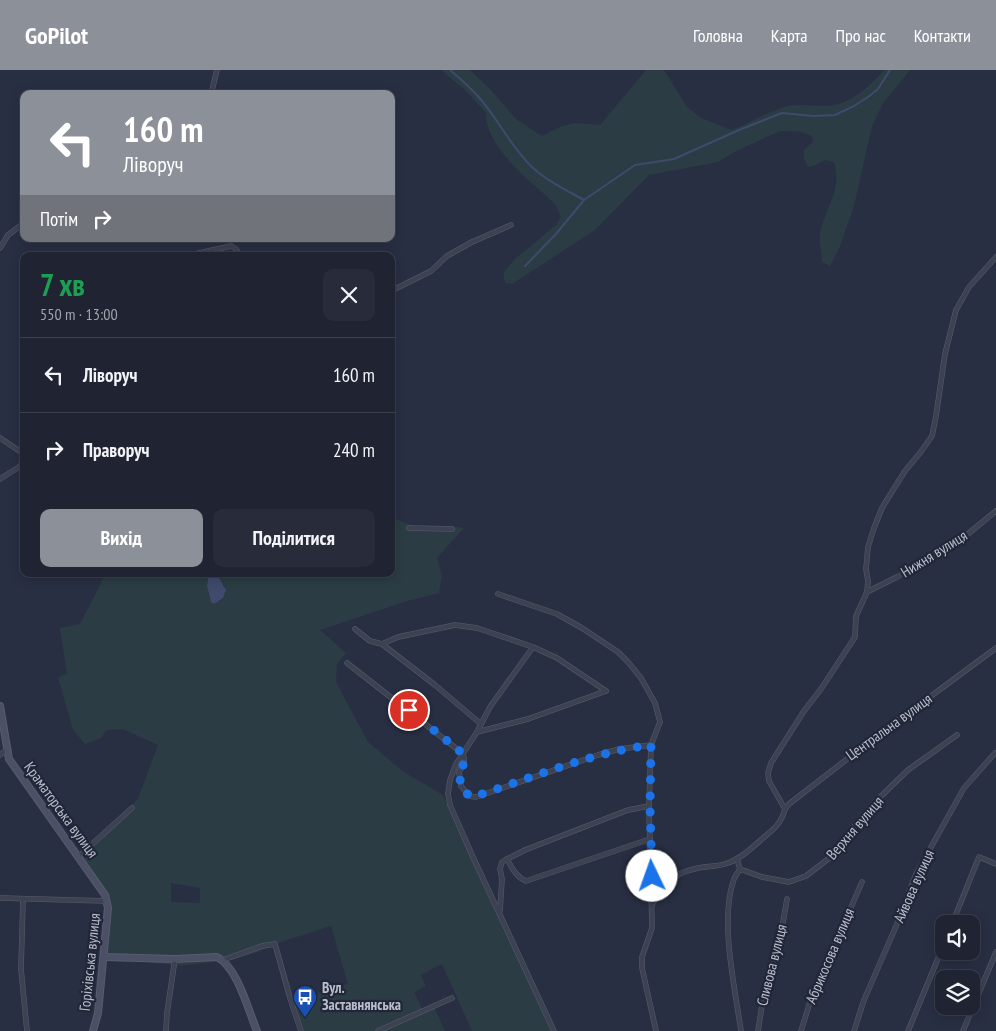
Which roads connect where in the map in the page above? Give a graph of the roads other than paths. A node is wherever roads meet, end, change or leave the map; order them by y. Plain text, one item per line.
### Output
1 (217, 70) edge
2 (212, 90) edge
3 (20, 225) edge
4 (511, 225) dead end
5 (0, 248) edge
6 (204, 252) edge
7 (238, 252) edge
8 (996, 257) edge
9 (395, 289) edge
10 (0, 438) edge
11 (20, 451) edge
12 (20, 467) edge
13 (0, 480) edge
14 (996, 511) edge
15 (409, 528) dead end
16 (452, 529) dead end
17 (868, 592) junction
18 (498, 594) dead end
19 (355, 629) dead end
20 (382, 644) junction
21 (534, 648) junction
22 (996, 648) edge
23 (347, 663) dead end
24 (0, 706) edge
25 (481, 724) junction
26 (477, 732) junction
27 (957, 735) dead end
28 (651, 745) junction
29 (7, 750) junction
30 (462, 753) junction
31 (995, 753) edge
32 (0, 755) edge
33 (650, 806) junction
34 (132, 808) dead end
35 (785, 809) junction
36 (650, 839) junction
37 (79, 856) junction
38 (507, 858) junction
39 (737, 859) junction
40 (996, 864) edge
41 (740, 869) junction
42 (862, 882) dead end
43 (0, 898) edge
44 (106, 898) junction
45 (23, 899) junction
46 (787, 899) dead end
47 (652, 905) junction
48 (500, 913) junction
49 (955, 915) edge
50 (996, 952) edge
51 (104, 957) junction
52 (174, 959) junction
53 (223, 960) junction
54 (937, 960) edge
55 (452, 998) dead end
56 (27, 1031) edge
57 (93, 1031) edge
58 (166, 1031) edge
59 (257, 1031) edge
60 (301, 1031) edge
61 (378, 1031) edge
62 (554, 1031) edge
63 (656, 1031) edge
64 (741, 1031) edge
65 (758, 1031) edge
66 (801, 1031) edge
67 (854, 1031) edge
68 (908, 1031) edge
69 (963, 1031) edge

1 - 2 street
3 - 5 street
4 - 9 street
6 - 7 street
8 - 17 street
10 - 11 street
12 - 13 street
14 - 17 street, Нижня вулиця
15 - 16 street
17 - 35 street
18 - 28 street
19 - 20 street
20 - 21 street
20 - 25 street
21 - 25 street
21 - 26 street
22 - 35 street, Центральна вулиця
23 - 30 street
24 - 29 street, Краматорська вулиця
25 - 26 street
26 - 30 street
27 - 41 street, Верхня вулиця
28 - 30 street
28 - 33 street
29 - 32 street
29 - 37 street, Краматорська вулиця
30 - 48 street
31 - 67 street, Айвова вулиця
33 - 36 street
33 - 38 street
34 - 37 street
35 - 39 street, Центральна вулиця
36 - 38 street
36 - 47 street
37 - 44 street, Краматорська вулиця
38 - 48 street
39 - 41 street
39 - 47 street
40 - 49 street
41 - 64 street
42 - 66 street, Абрикосова вулиця
43 - 45 street
44 - 45 street
44 - 51 street, Горіхівська вулиця
45 - 56 street
46 - 65 street, Сливова вулиця
47 - 63 street
48 - 62 street
50 - 69 street
51 - 52 street
51 - 57 street, Горіхівська вулиця
52 - 53 street
52 - 58 street
53 - 59 street
53 - 60 street
54 - 68 street
55 - 61 street

